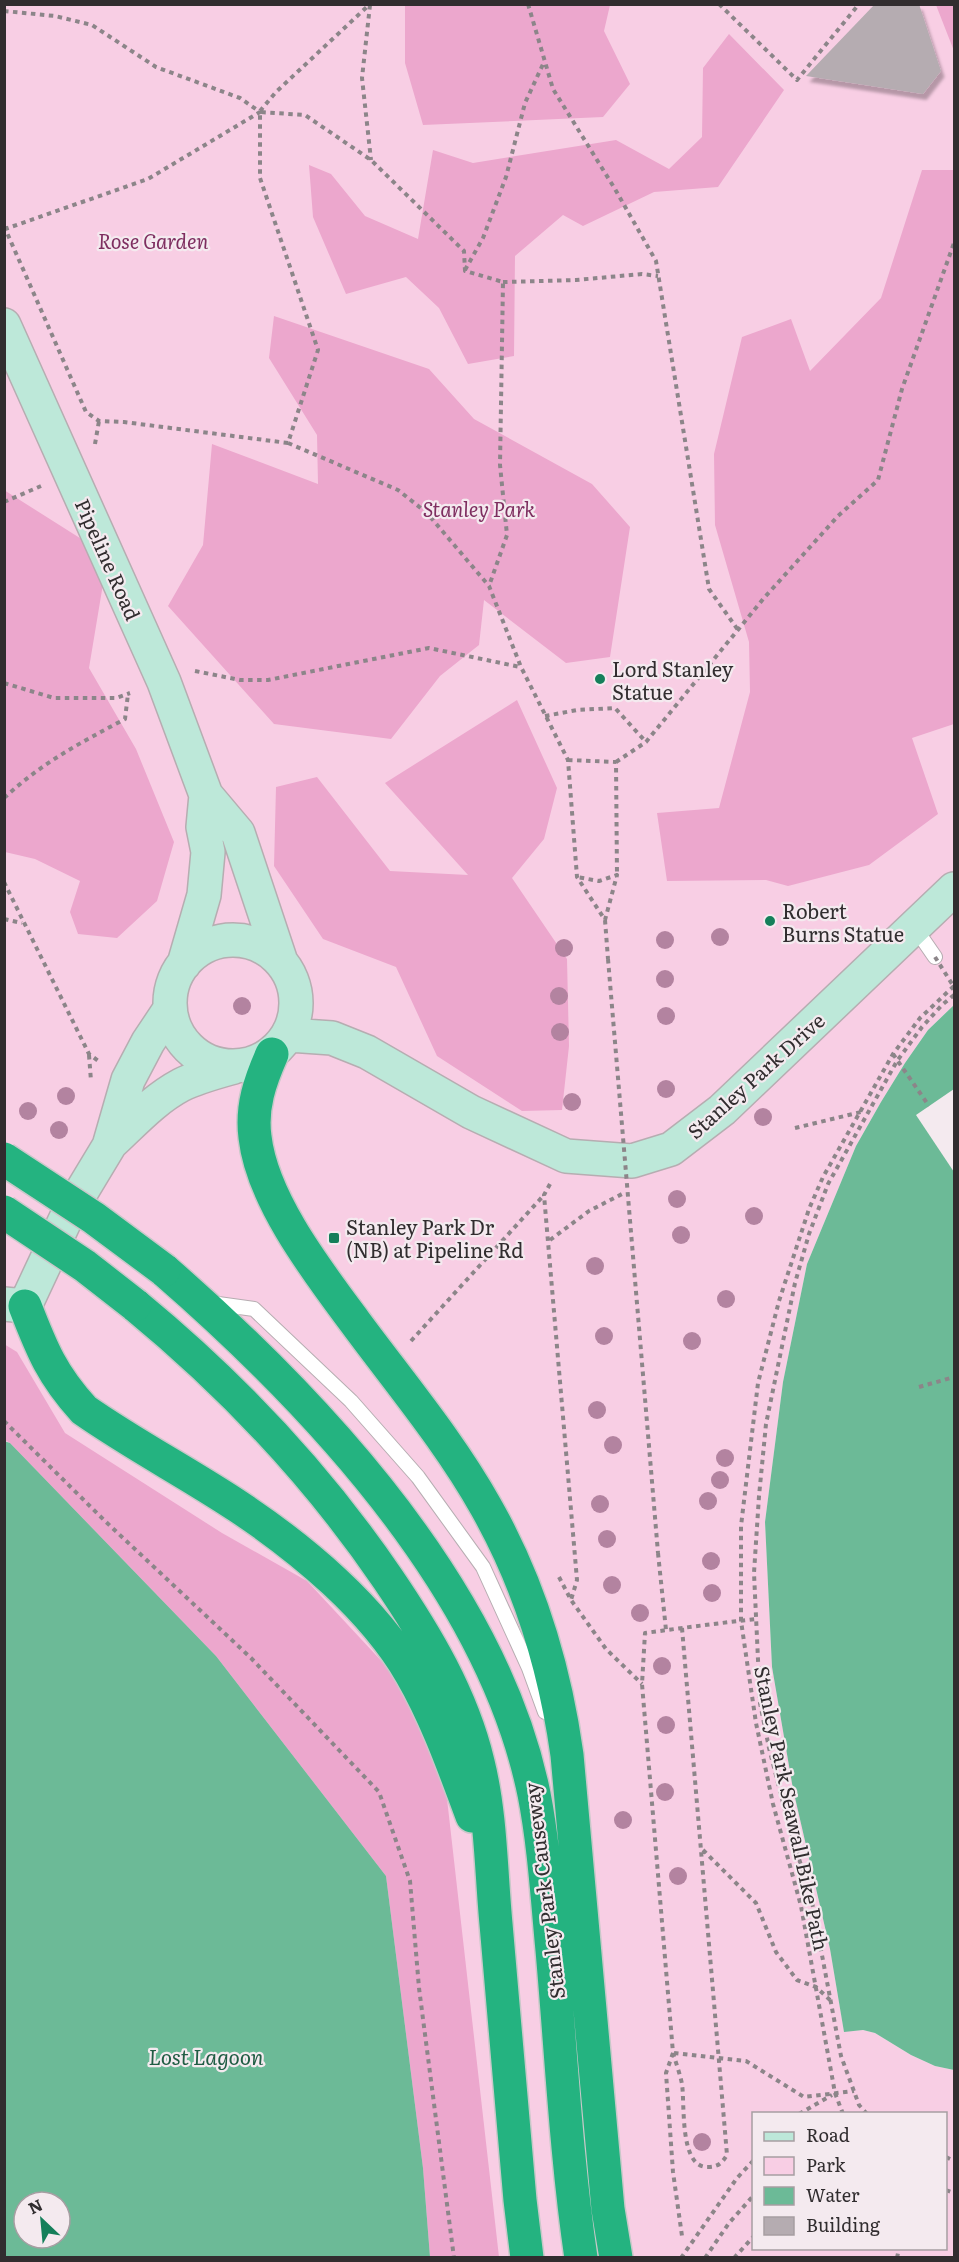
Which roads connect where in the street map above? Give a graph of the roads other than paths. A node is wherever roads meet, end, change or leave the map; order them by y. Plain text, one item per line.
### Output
1 (4, 325) edge
2 (206, 795) junction
3 (954, 889) edge
4 (915, 928) junction
5 (935, 957) road end
6 (281, 962) junction
7 (184, 963) junction
8 (170, 1009) junction
9 (280, 1044) junction
10 (234, 1067) junction
11 (109, 1146) junction
12 (4, 1159) edge
13 (4, 1212) edge
14 (200, 1302) junction
15 (15, 1305) edge
16 (572, 1807) junction
17 (491, 1869) junction
18 (527, 2258) edge
19 (581, 2258) edge
20 (616, 2258) edge

1 - 2 street, Pipeline Road
2 - 6 street, Pipeline Road
2 - 7 street, Pipeline Road
3 - 4 street, Stanley Park Drive
4 - 5 lane
4 - 9 street, Stanley Park Drive
6 - 7 street
6 - 9 street
7 - 8 street
8 - 10 street
8 - 11 street
9 - 10 street
9 - 16 highway
10 - 11 street
11 - 15 street
12 - 14 highway, Stanley Park Causeway, bridge
13 - 17 highway, bridge
14 - 16 lane
14 - 19 highway, Stanley Park Causeway
15 - 17 highway
16 - 20 highway
17 - 18 highway

